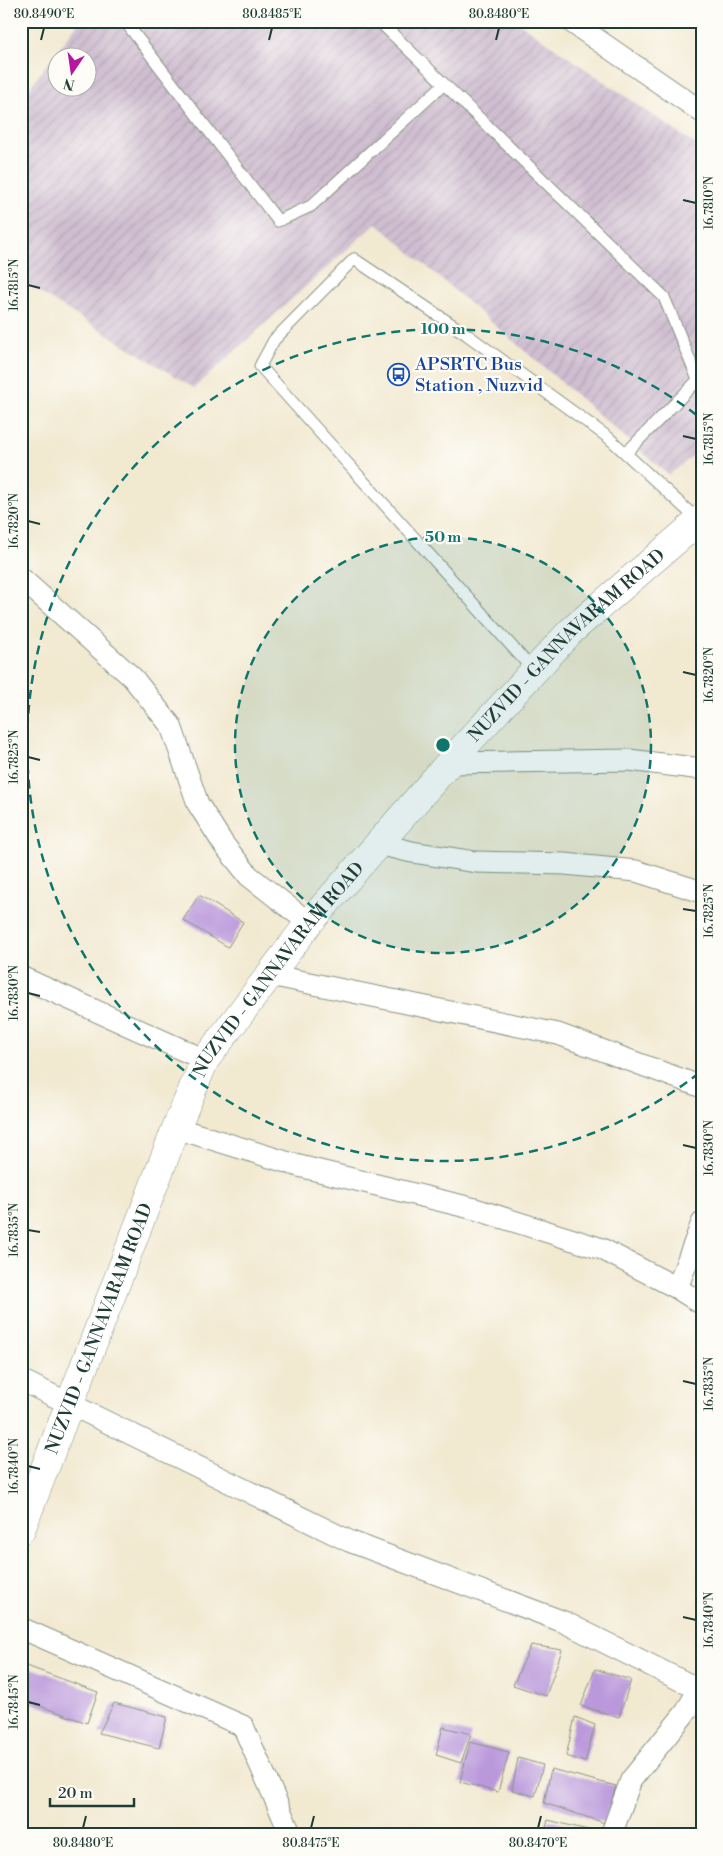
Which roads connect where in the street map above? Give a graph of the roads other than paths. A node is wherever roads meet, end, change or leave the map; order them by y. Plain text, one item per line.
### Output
1 (136, 21) edge
2 (379, 21) edge
3 (570, 21) edge
4 (444, 84) junction
5 (702, 112) edge
6 (626, 453) junction
7 (700, 520) edge
8 (21, 578) edge
9 (534, 671) junction
10 (449, 763) junction
11 (702, 769) edge
12 (378, 844) junction
13 (702, 892) edge
14 (309, 923) junction
15 (270, 975) junction
16 (21, 977) edge
17 (205, 1060) junction
18 (702, 1087) edge
19 (176, 1128) junction
20 (702, 1223) edge
21 (677, 1288) junction
22 (702, 1304) edge
23 (21, 1380) edge
24 (70, 1404) junction
25 (21, 1530) edge
26 (21, 1628) edge
27 (701, 1688) edge
28 (291, 1835) edge
29 (611, 1835) edge

1 - 4 lane
2 - 4 lane
3 - 5 street
4 - 6 lane
6 - 7 lane
6 - 9 lane
7 - 9 main road, NUZVID - GANNAVARAM ROAD
8 - 14 street
9 - 10 main road, NUZVID - GANNAVARAM ROAD
10 - 11 street
10 - 12 main road, NUZVID - GANNAVARAM ROAD
12 - 13 street
12 - 14 main road, NUZVID - GANNAVARAM ROAD
14 - 15 main road, NUZVID - GANNAVARAM ROAD
15 - 17 main road, NUZVID - GANNAVARAM ROAD
15 - 18 street
16 - 17 street
17 - 19 main road, NUZVID - GANNAVARAM ROAD
19 - 21 street
19 - 24 main road, NUZVID - GANNAVARAM ROAD
20 - 21 street
21 - 22 street
23 - 24 street
24 - 25 main road, NUZVID - GANNAVARAM ROAD
24 - 27 street
26 - 28 street
27 - 29 street

